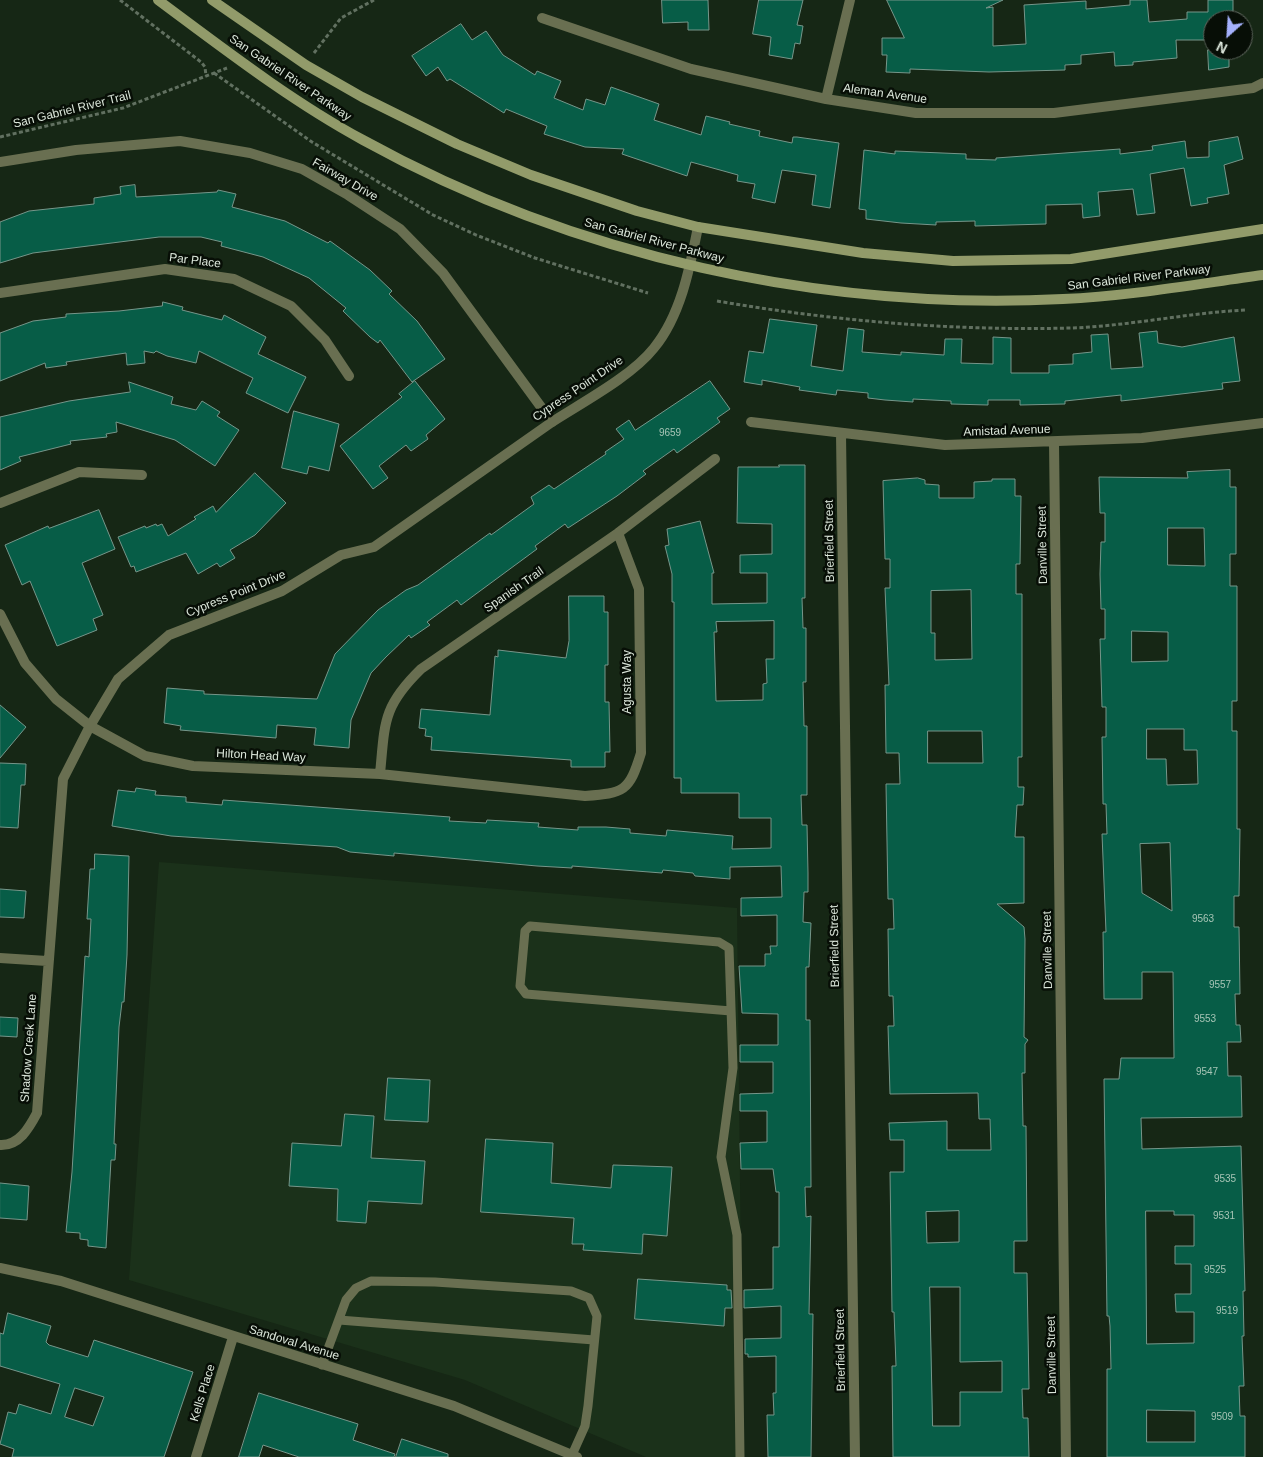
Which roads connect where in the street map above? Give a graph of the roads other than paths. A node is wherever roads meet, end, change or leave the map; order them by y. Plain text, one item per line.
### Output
1 (158, 0) edge
2 (212, 0) edge
3 (850, 0) edge
4 (542, 18) dead end
5 (1263, 83) edge
6 (826, 98) junction
7 (0, 162) edge
8 (698, 227) junction
9 (1263, 229) edge
10 (690, 266) junction
11 (1263, 275) edge
12 (0, 293) edge
13 (349, 376) dead end
14 (552, 422) junction
15 (751, 422) dead end
16 (1263, 423) edge
17 (841, 434) junction
18 (1054, 442) junction
19 (715, 459) dead end
20 (142, 475) dead end
21 (0, 503) edge
22 (618, 533) junction
23 (0, 614) edge
24 (90, 726) junction
25 (380, 774) junction
26 (585, 796) joint
27 (0, 958) edge
28 (47, 961) junction
29 (731, 1011) junction
30 (0, 1145) edge
31 (0, 1268) edge
32 (339, 1320) junction
33 (233, 1337) junction
34 (594, 1340) junction
35 (322, 1365) junction
36 (574, 1456) edge
37 (196, 1457) edge
38 (740, 1457) edge
39 (855, 1457) edge
40 (1066, 1457) edge

1 - 10 main road, San Gabriel River Parkway
2 - 8 main road, San Gabriel River Parkway
3 - 6 street
4 - 6 street, Aleman Avenue
5 - 6 street, Aleman Avenue
7 - 14 street, Fairway Drive
8 - 9 main road, San Gabriel River Parkway
8 - 10 street, Cypress Point Drive
10 - 11 main road, San Gabriel River Parkway
10 - 14 street, Cypress Point Drive
12 - 13 street, Par Place
14 - 24 street, Cypress Point Drive
15 - 17 street, Amistad Avenue
16 - 18 street, Amistad Avenue
17 - 18 street, Amistad Avenue
17 - 39 street, Brierfield Street
18 - 40 street, Danville Street
19 - 22 street, Spanish Trail
20 - 21 street
22 - 25 street, Spanish Trail
22 - 26 street, Agusta Way
23 - 24 street, Hilton Head Way
24 - 25 street, Hilton Head Way
24 - 28 street, Cypress Point Drive
25 - 26 street, Hilton Head Way
27 - 28 street
28 - 30 street, Shadow Creek Lane
29 - 29 lane
29 - 38 lane
31 - 33 street, Sandoval Avenue
32 - 34 lane
32 - 34 lane
32 - 35 lane
33 - 35 street, Sandoval Avenue
33 - 37 street, Kells Place
34 - 36 lane
35 - 36 street, Sandoval Avenue

